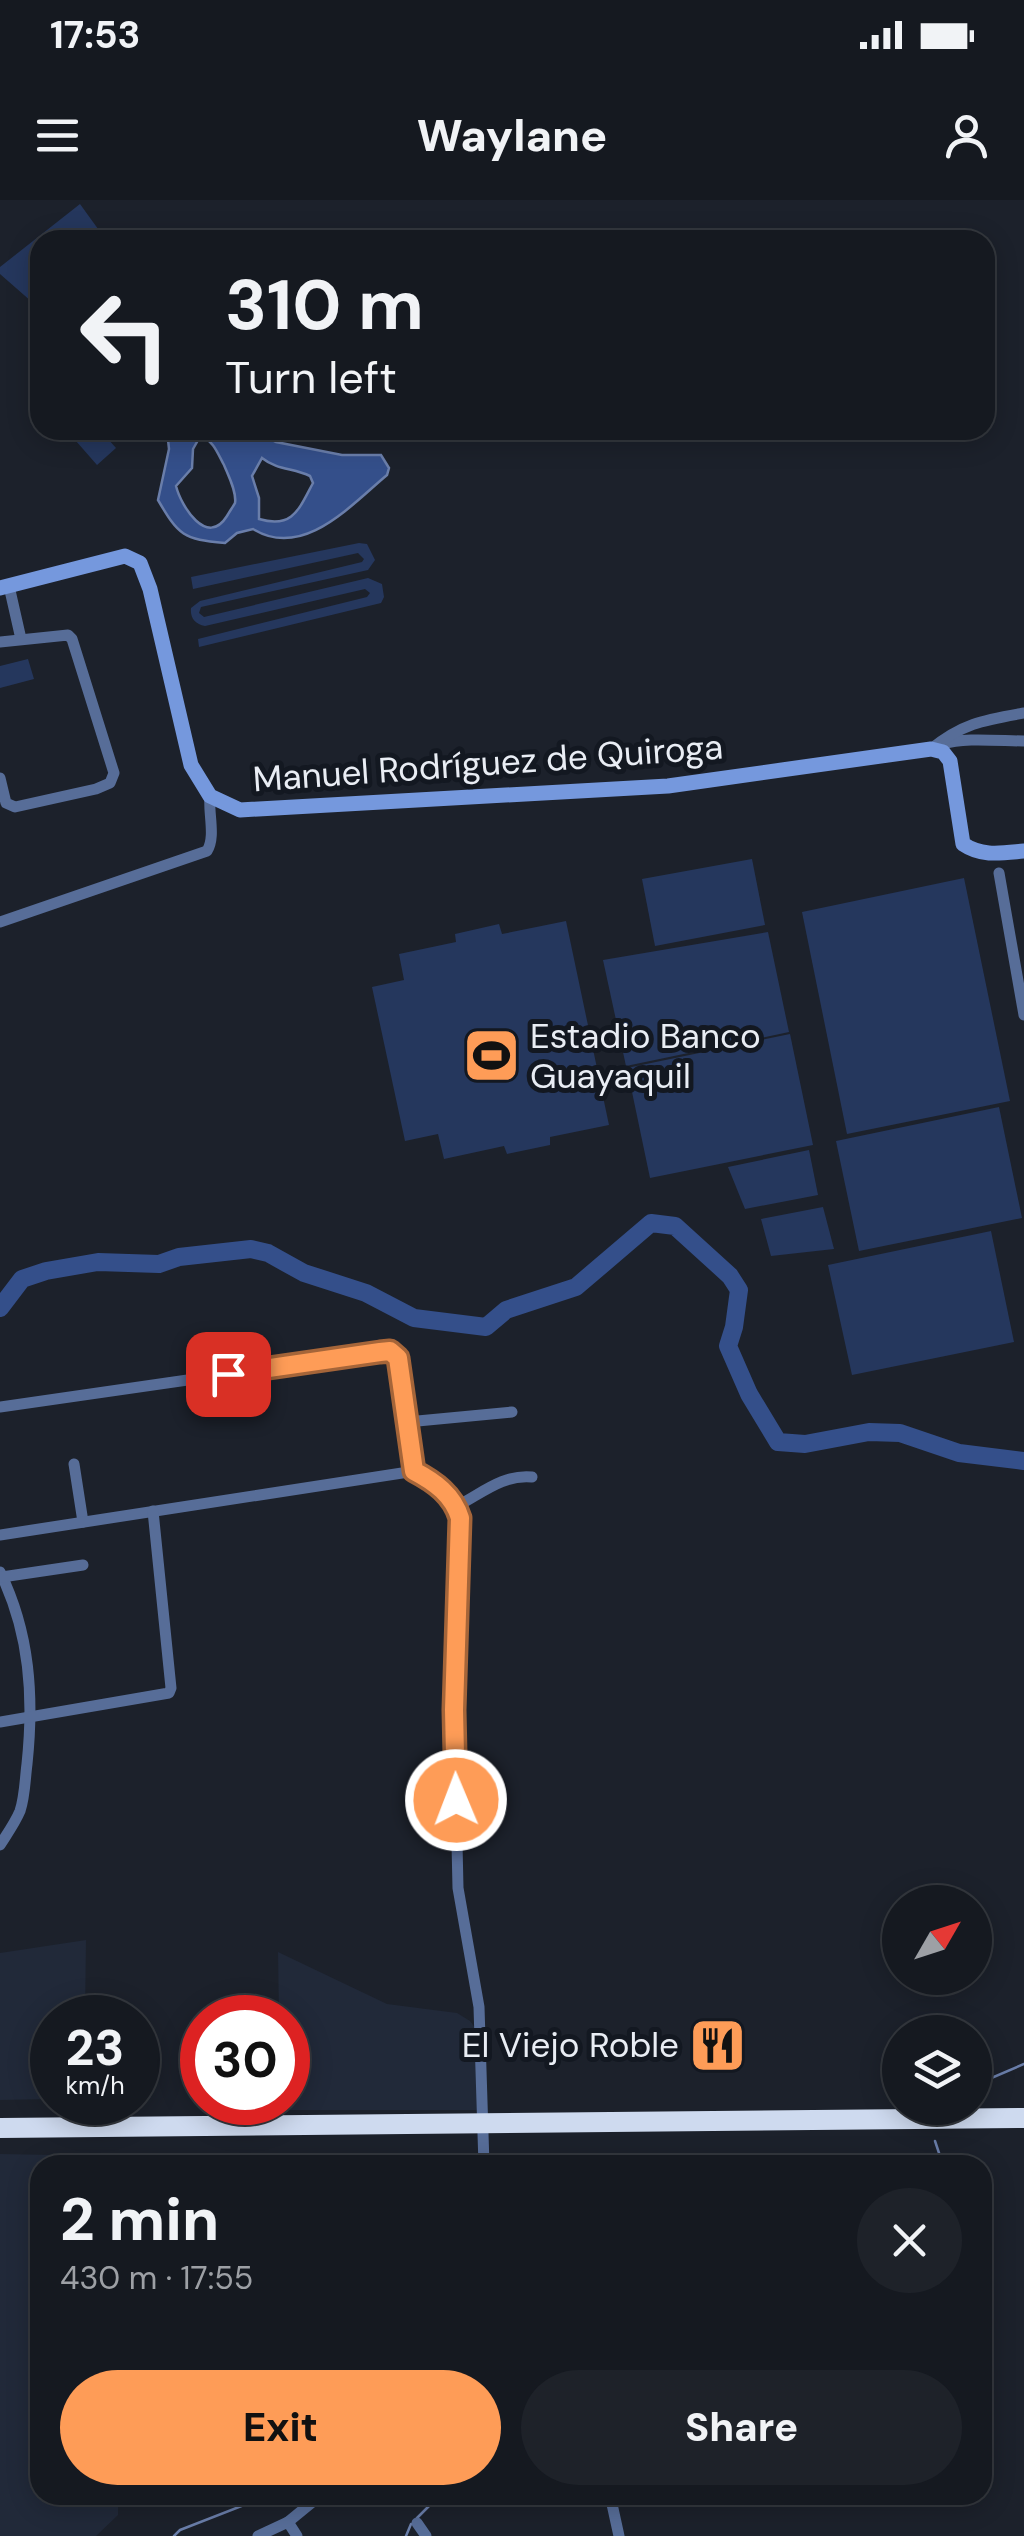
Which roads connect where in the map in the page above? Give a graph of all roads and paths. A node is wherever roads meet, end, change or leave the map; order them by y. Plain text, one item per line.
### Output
1 (4, 587) edge
2 (21, 639) junction
3 (0, 642) edge
4 (1024, 713) edge
5 (1024, 741) edge
6 (931, 749) junction
7 (0, 778) edge
8 (210, 796) junction
9 (1024, 851) edge
10 (999, 873) dead end
11 (0, 922) edge
12 (1024, 1015) edge
13 (0, 1406) edge
14 (512, 1412) dead end
15 (407, 1422) junction
16 (74, 1464) dead end
17 (414, 1471) junction
18 (532, 1477) dead end
19 (456, 1506) junction
20 (153, 1511) junction
21 (83, 1522) junction
22 (0, 1535) edge
23 (83, 1565) dead end
24 (1, 1574) edge
25 (32, 1717) junction
26 (0, 1722) edge
27 (0, 1845) edge
28 (1024, 2118) edge
29 (484, 2124) junction
30 (0, 2128) edge
31 (484, 2155) edge
32 (309, 2505) edge
33 (612, 2505) edge
34 (288, 2522) junction
35 (418, 2523) dead end
36 (258, 2536) edge
37 (297, 2536) edge
38 (426, 2536) edge
39 (619, 2536) edge

1 - 2 street
1 - 8 street, Manuel Rodríguez de Quiroga
2 - 3 street
2 - 7 street
4 - 6 street
5 - 6 street
6 - 8 street, Manuel Rodríguez de Quiroga
6 - 9 street
8 - 11 street
10 - 12 street
13 - 15 street
14 - 15 street
15 - 17 street
16 - 21 street
17 - 19 street
17 - 20 street
18 - 19 street
19 - 29 street
20 - 21 street
20 - 25 street
21 - 22 street
23 - 24 street
24 - 25 street
25 - 26 street
25 - 27 street
28 - 29 highway
29 - 30 highway
29 - 31 street
32 - 34 street
33 - 39 street
34 - 36 street
34 - 37 street
35 - 38 street

